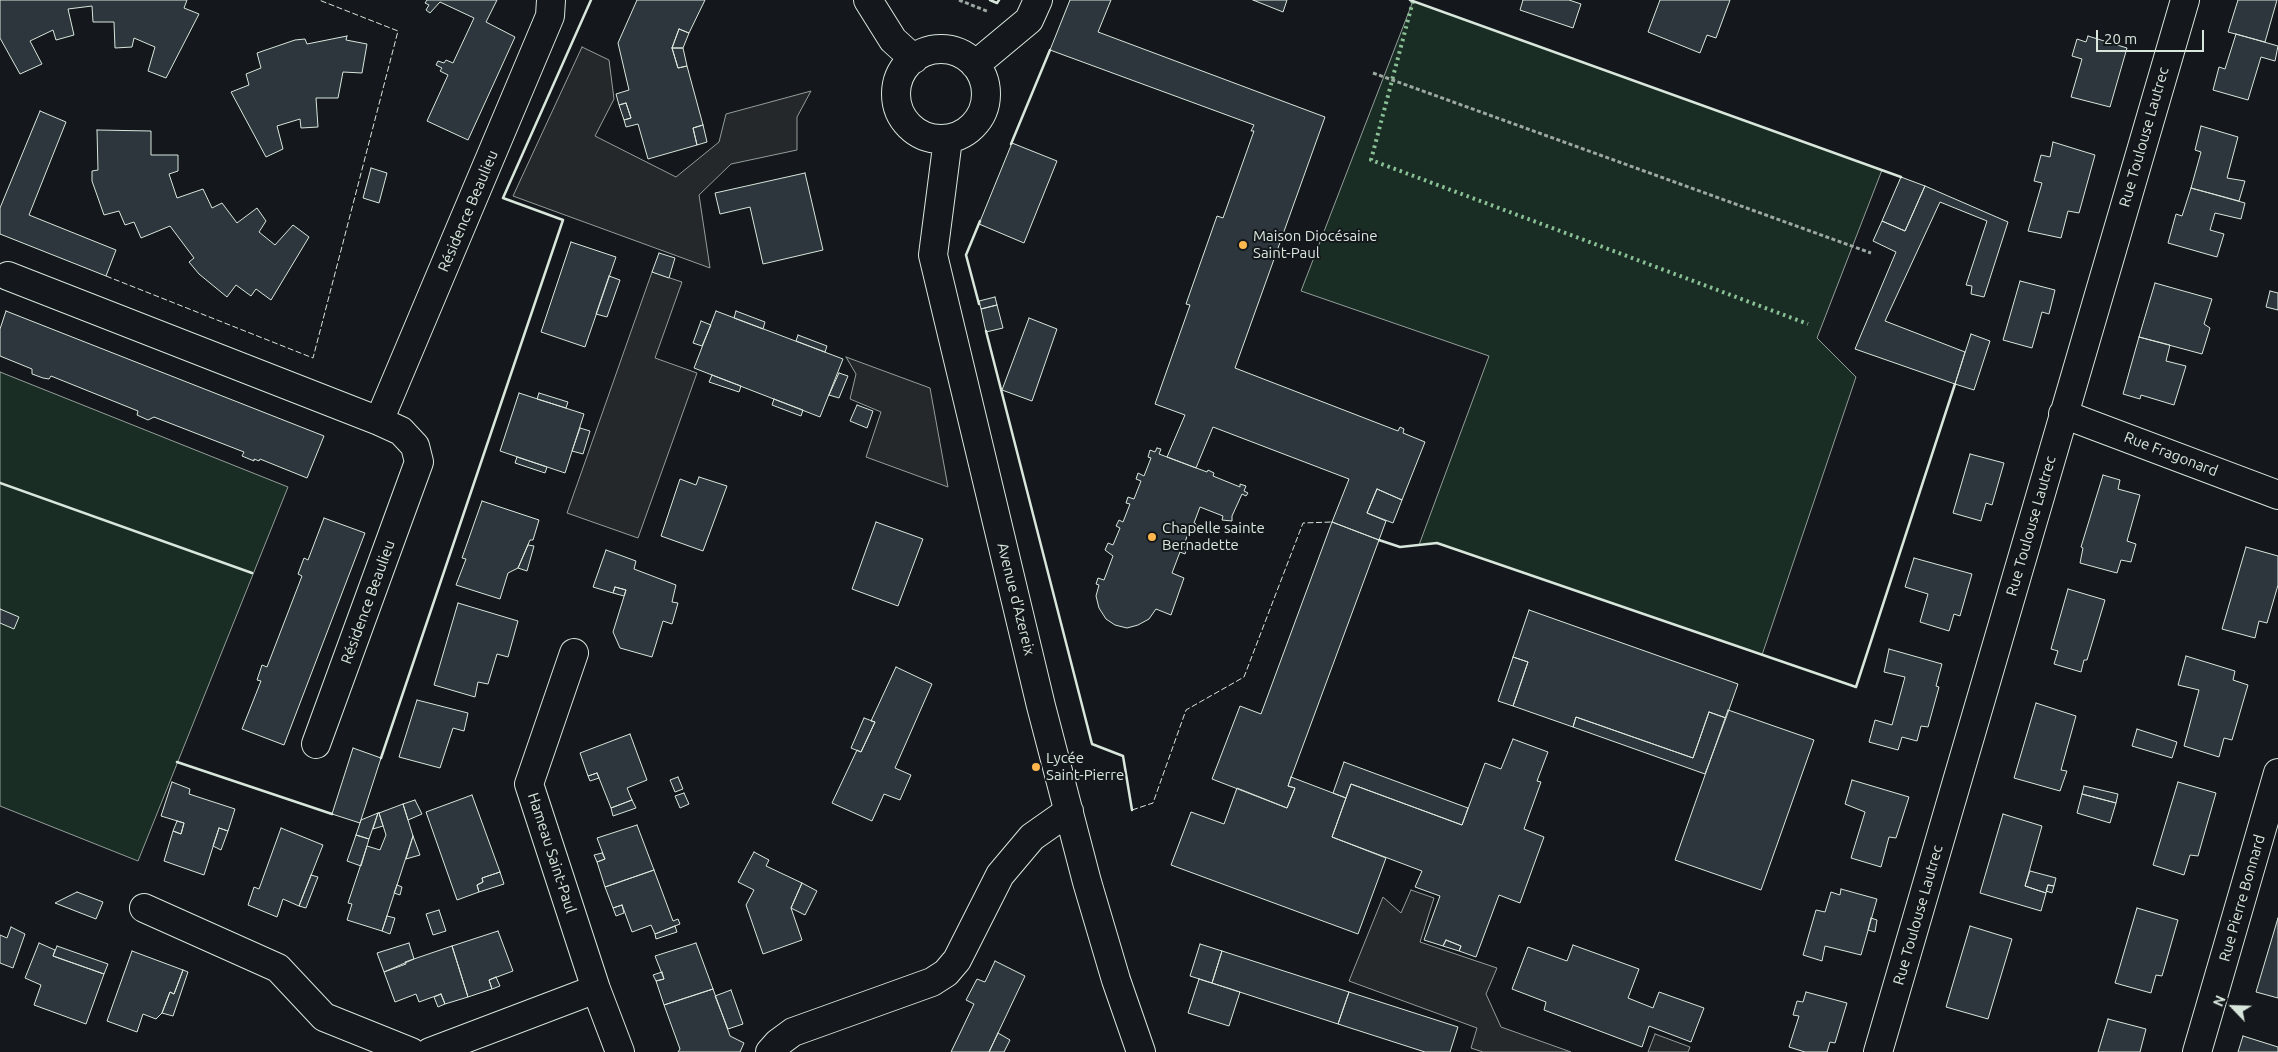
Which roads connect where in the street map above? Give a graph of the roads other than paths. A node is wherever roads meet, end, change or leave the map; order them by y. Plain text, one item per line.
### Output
1 (550, 0) edge
2 (868, 0) edge
3 (1038, 0) edge
4 (2185, 0) edge
5 (914, 59) junction
6 (975, 64) junction
7 (948, 139) junction
8 (8, 276) dead end
9 (2063, 414) junction
10 (379, 421) junction
11 (2277, 492) edge
12 (574, 653) dead end
13 (316, 744) dead end
14 (2278, 773) edge
15 (1069, 811) junction
16 (144, 908) dead end
17 (596, 989) junction
18 (411, 1052) edge
19 (430, 1052) edge
20 (620, 1052) edge
21 (770, 1052) edge
22 (1141, 1052) edge
23 (1878, 1052) edge
24 (2197, 1052) edge

1 - 10 street, Résidence Beaulieu
2 - 5 street
3 - 6 street
4 - 9 street, Rue Toulouse Lautrec
5 - 6 street
5 - 7 street
6 - 7 street
7 - 15 street, Avenue d'Azereix
8 - 10 street, Résidence Beaulieu
9 - 11 street, Rue Fragonard
9 - 23 street, Rue Toulouse Lautrec
10 - 13 street, Résidence Beaulieu
12 - 17 street, Hameau Saint-Paul
14 - 24 street, Rue Pierre Bonnard
15 - 21 street
15 - 22 street, Avenue d'Azereix
16 - 18 street
17 - 19 street
17 - 20 street, Hameau Saint-Paul

